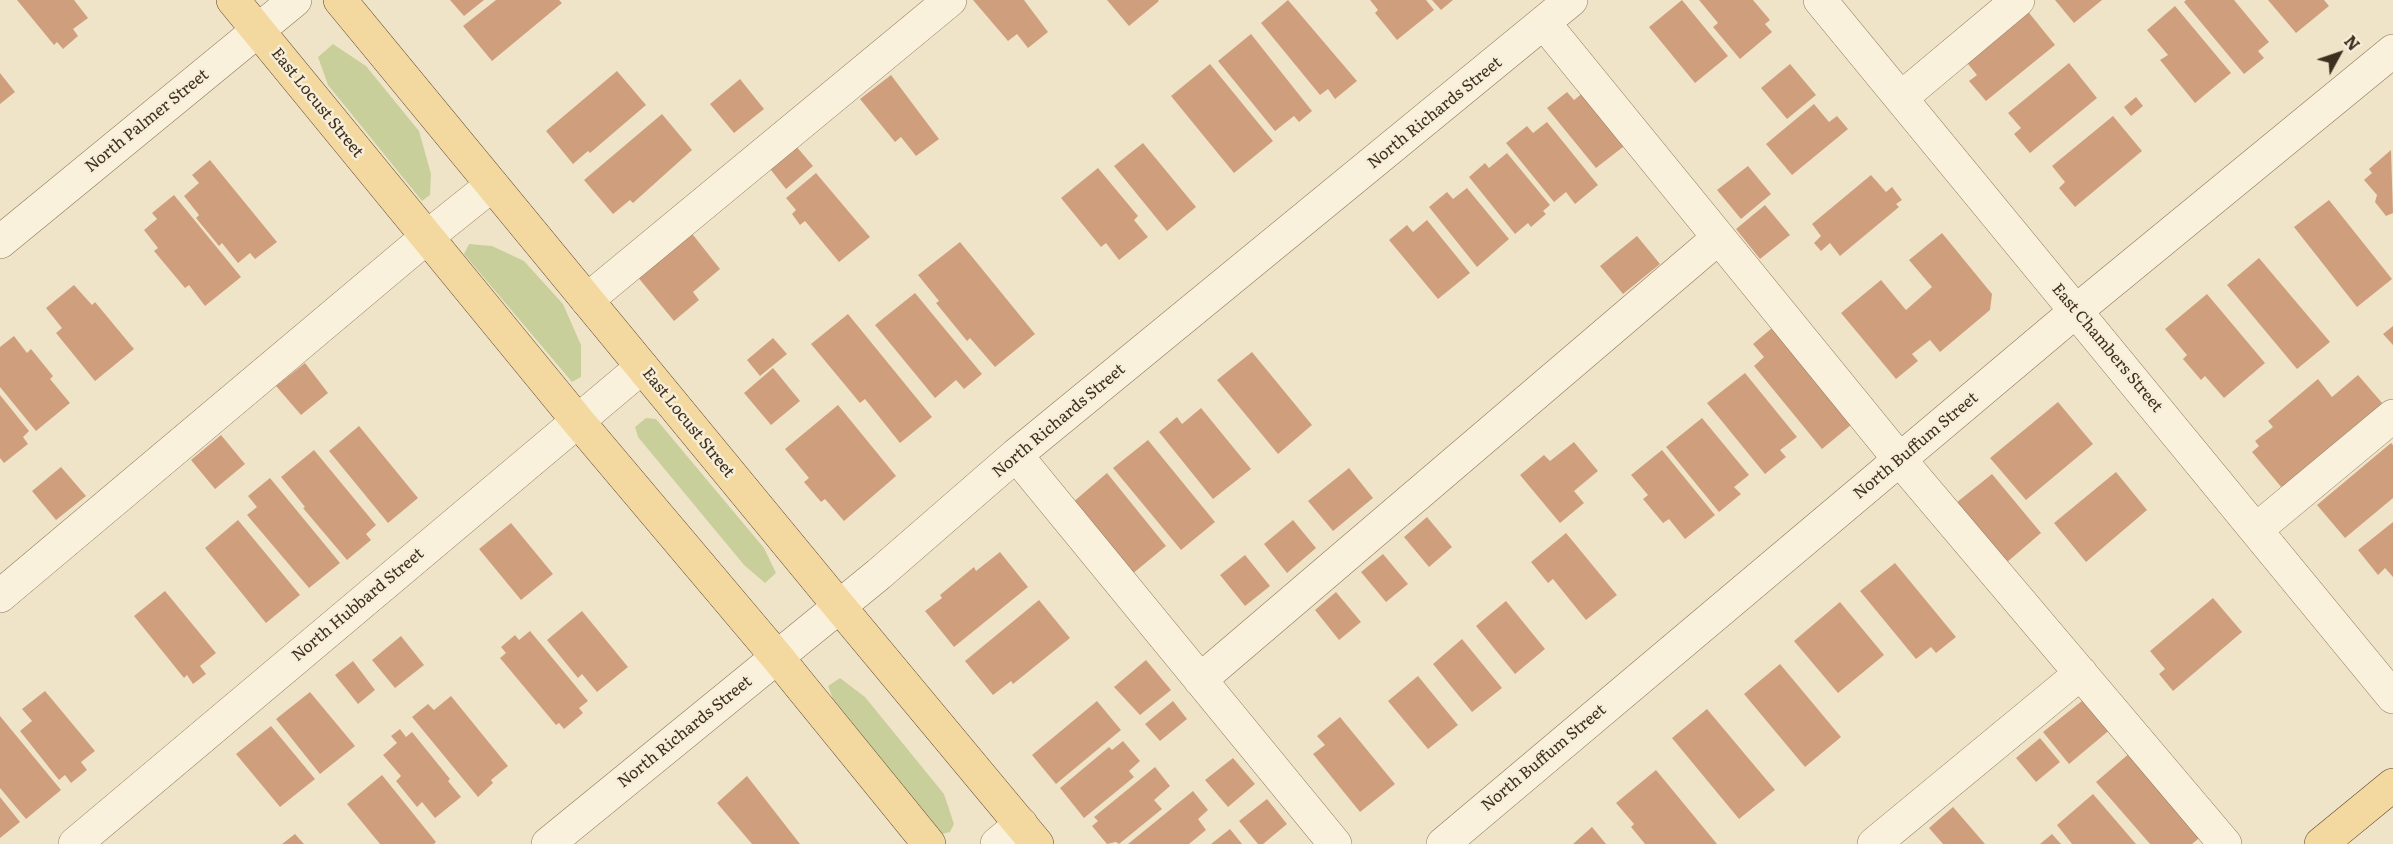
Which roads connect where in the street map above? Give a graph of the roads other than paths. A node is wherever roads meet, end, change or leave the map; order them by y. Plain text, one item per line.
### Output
1 (233, 0) edge
2 (295, 0) edge
3 (340, 0) edge
4 (950, 0) edge
5 (1571, 0) edge
6 (1820, 0) edge
7 (2018, 0) edge
8 (1544, 24) junction
9 (258, 30) junction
10 (2393, 51) edge
11 (1901, 98) junction
12 (492, 184) junction
13 (427, 237) junction
14 (1717, 239) junction
15 (0, 242) edge
16 (587, 300) junction
17 (2076, 311) junction
18 (642, 367) junction
19 (2393, 416) edge
20 (578, 420) junction
21 (1016, 455) junction
22 (1900, 460) junction
23 (2257, 529) junction
24 (0, 596) edge
25 (839, 606) junction
26 (777, 657) junction
27 (2081, 673) junction
28 (1200, 680) junction
29 (2393, 697) edge
30 (2393, 785) edge
31 (1018, 837) edge
32 (75, 844) edge
33 (548, 844) edge
34 (929, 844) edge
35 (1335, 844) edge
36 (1443, 844) edge
37 (1874, 844) edge
38 (2225, 844) edge
39 (2321, 844) edge

1 - 9 main road, East Locust Street
2 - 9 street, North Palmer Street
3 - 12 main road, East Locust Street
4 - 16 street
5 - 8 street, North Richards Street
6 - 11 street, East Chambers Street
7 - 11 street
8 - 14 street
8 - 21 street, North Richards Street
9 - 13 main road, East Locust Street
9 - 15 street, North Palmer Street
10 - 17 street, North Buffum Street
11 - 17 street, East Chambers Street
12 - 13 street
12 - 16 main road, East Locust Street
13 - 20 main road, East Locust Street
13 - 24 street
14 - 22 street
14 - 28 street
16 - 18 main road, East Locust Street
17 - 22 street, North Buffum Street
17 - 23 street, East Chambers Street
18 - 20 street, North Hubbard Street
18 - 25 main road, East Locust Street
19 - 23 street
20 - 26 main road, East Locust Street
20 - 32 street, North Hubbard Street
21 - 25 street, North Richards Street
21 - 28 street
22 - 27 street
22 - 36 street, North Buffum Street
23 - 29 street, East Chambers Street
25 - 26 street, North Richards Street
25 - 31 main road, East Locust Street
26 - 33 street, North Richards Street
26 - 34 main road, East Locust Street
27 - 37 street
27 - 38 street
28 - 35 street
30 - 39 main road

